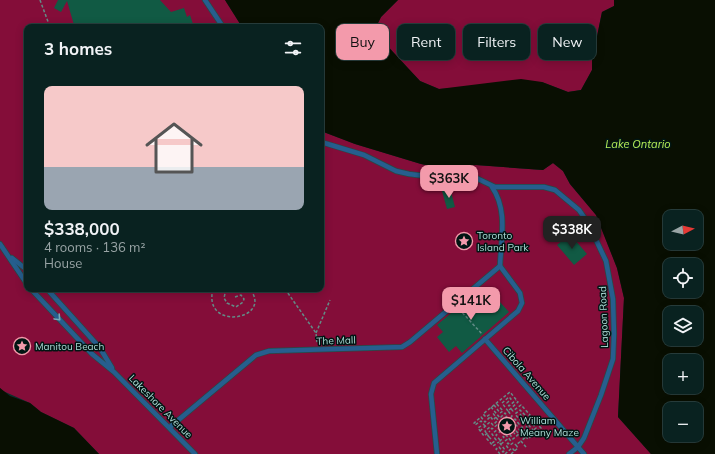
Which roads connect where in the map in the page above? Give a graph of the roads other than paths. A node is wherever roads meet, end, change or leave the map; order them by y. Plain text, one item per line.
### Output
1 (205, 0) edge
2 (221, 24) edge
3 (324, 143) edge
4 (492, 187) junction
5 (0, 244) edge
6 (8, 254) junction
7 (500, 266) junction
8 (24, 267) edge
9 (24, 279) edge
10 (34, 292) edge
11 (50, 292) edge
12 (485, 339) junction
13 (114, 372) junction
14 (170, 427) junction
15 (578, 447) junction
16 (195, 454) edge
17 (437, 454) edge
18 (569, 454) edge
19 (584, 454) edge

1 - 2 lane
3 - 4 lane
4 - 7 lane
4 - 15 lane, Lagoon Road
5 - 6 lane
6 - 8 lane
6 - 9 lane
7 - 12 lane
7 - 14 lane, The Mall
10 -> 13 lane, Lakeshore Avenue
11 - 13 lane, Lakeshore Avenue
12 - 15 lane, Cibola Avenue
12 - 17 lane
13 - 14 lane, Lakeshore Avenue
14 - 16 lane, Lakeshore Avenue
15 - 18 lane, Lagoon Road
15 - 19 lane, Cibola Avenue

